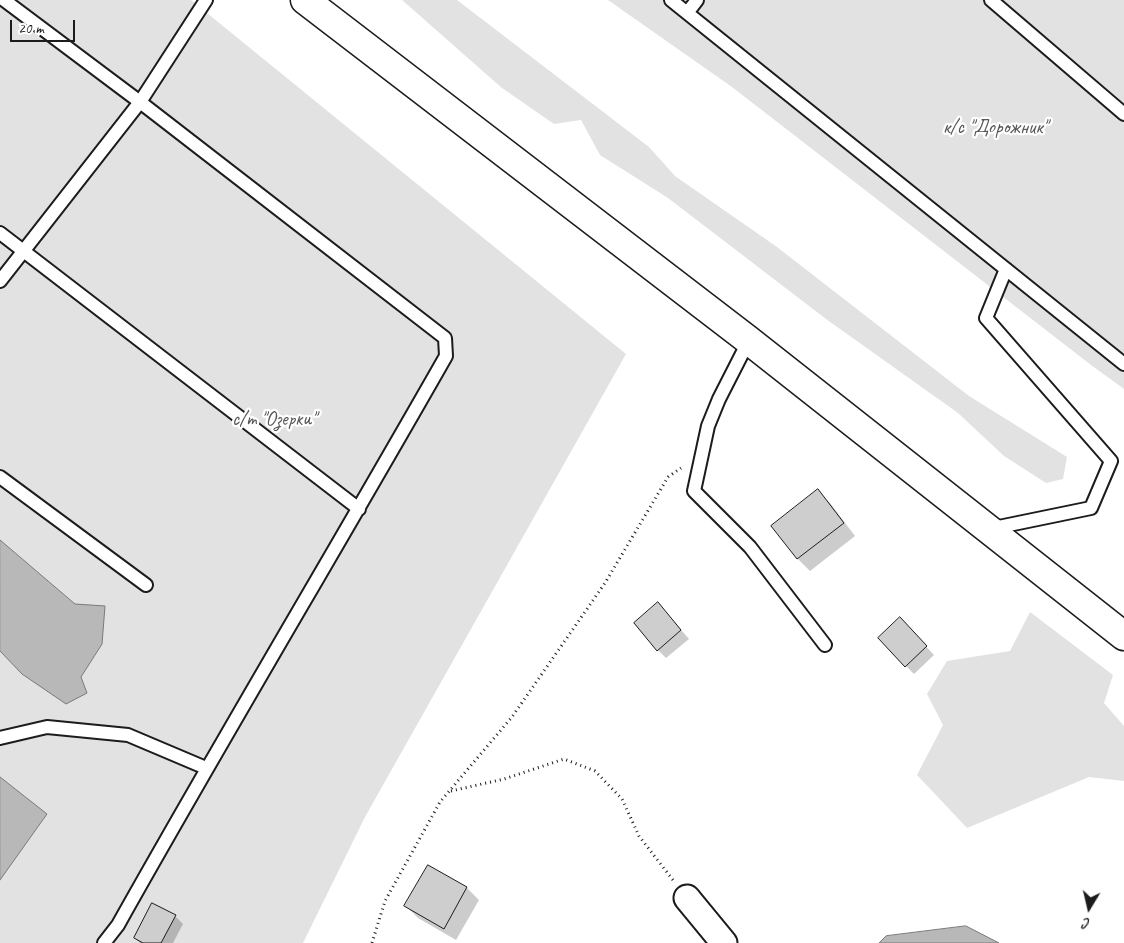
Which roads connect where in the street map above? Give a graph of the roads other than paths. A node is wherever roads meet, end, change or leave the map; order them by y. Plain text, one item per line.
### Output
1 (4, 0) edge
2 (206, 0) edge
3 (305, 0) edge
4 (671, 0) edge
5 (697, 0) edge
6 (991, 0) edge
7 (687, 13) junction
8 (140, 102) junction
9 (1124, 114) edge
10 (0, 233) edge
11 (24, 251) junction
12 (1006, 269) junction
13 (0, 281) edge
14 (747, 339) junction
15 (1124, 364) edge
16 (0, 477) edge
17 (359, 509) junction
18 (989, 529) junction
19 (146, 585) dead end
20 (1124, 636) edge
21 (825, 645) dead end
22 (0, 738) edge
23 (206, 768) junction
24 (686, 898) road end
25 (104, 943) edge
26 (724, 943) edge

1 - 8 lane
2 - 8 lane
3 - 14 main road
4 - 7 lane
5 - 7 lane
6 - 9 lane
7 - 12 lane
8 - 11 lane
8 - 17 lane
10 - 11 lane
11 - 13 lane
11 - 17 lane
12 - 15 lane
12 - 18 lane
14 - 18 main road
14 - 21 lane
16 - 19 lane
17 - 23 lane
18 - 20 main road
22 - 23 lane
23 - 25 lane
24 - 26 street

